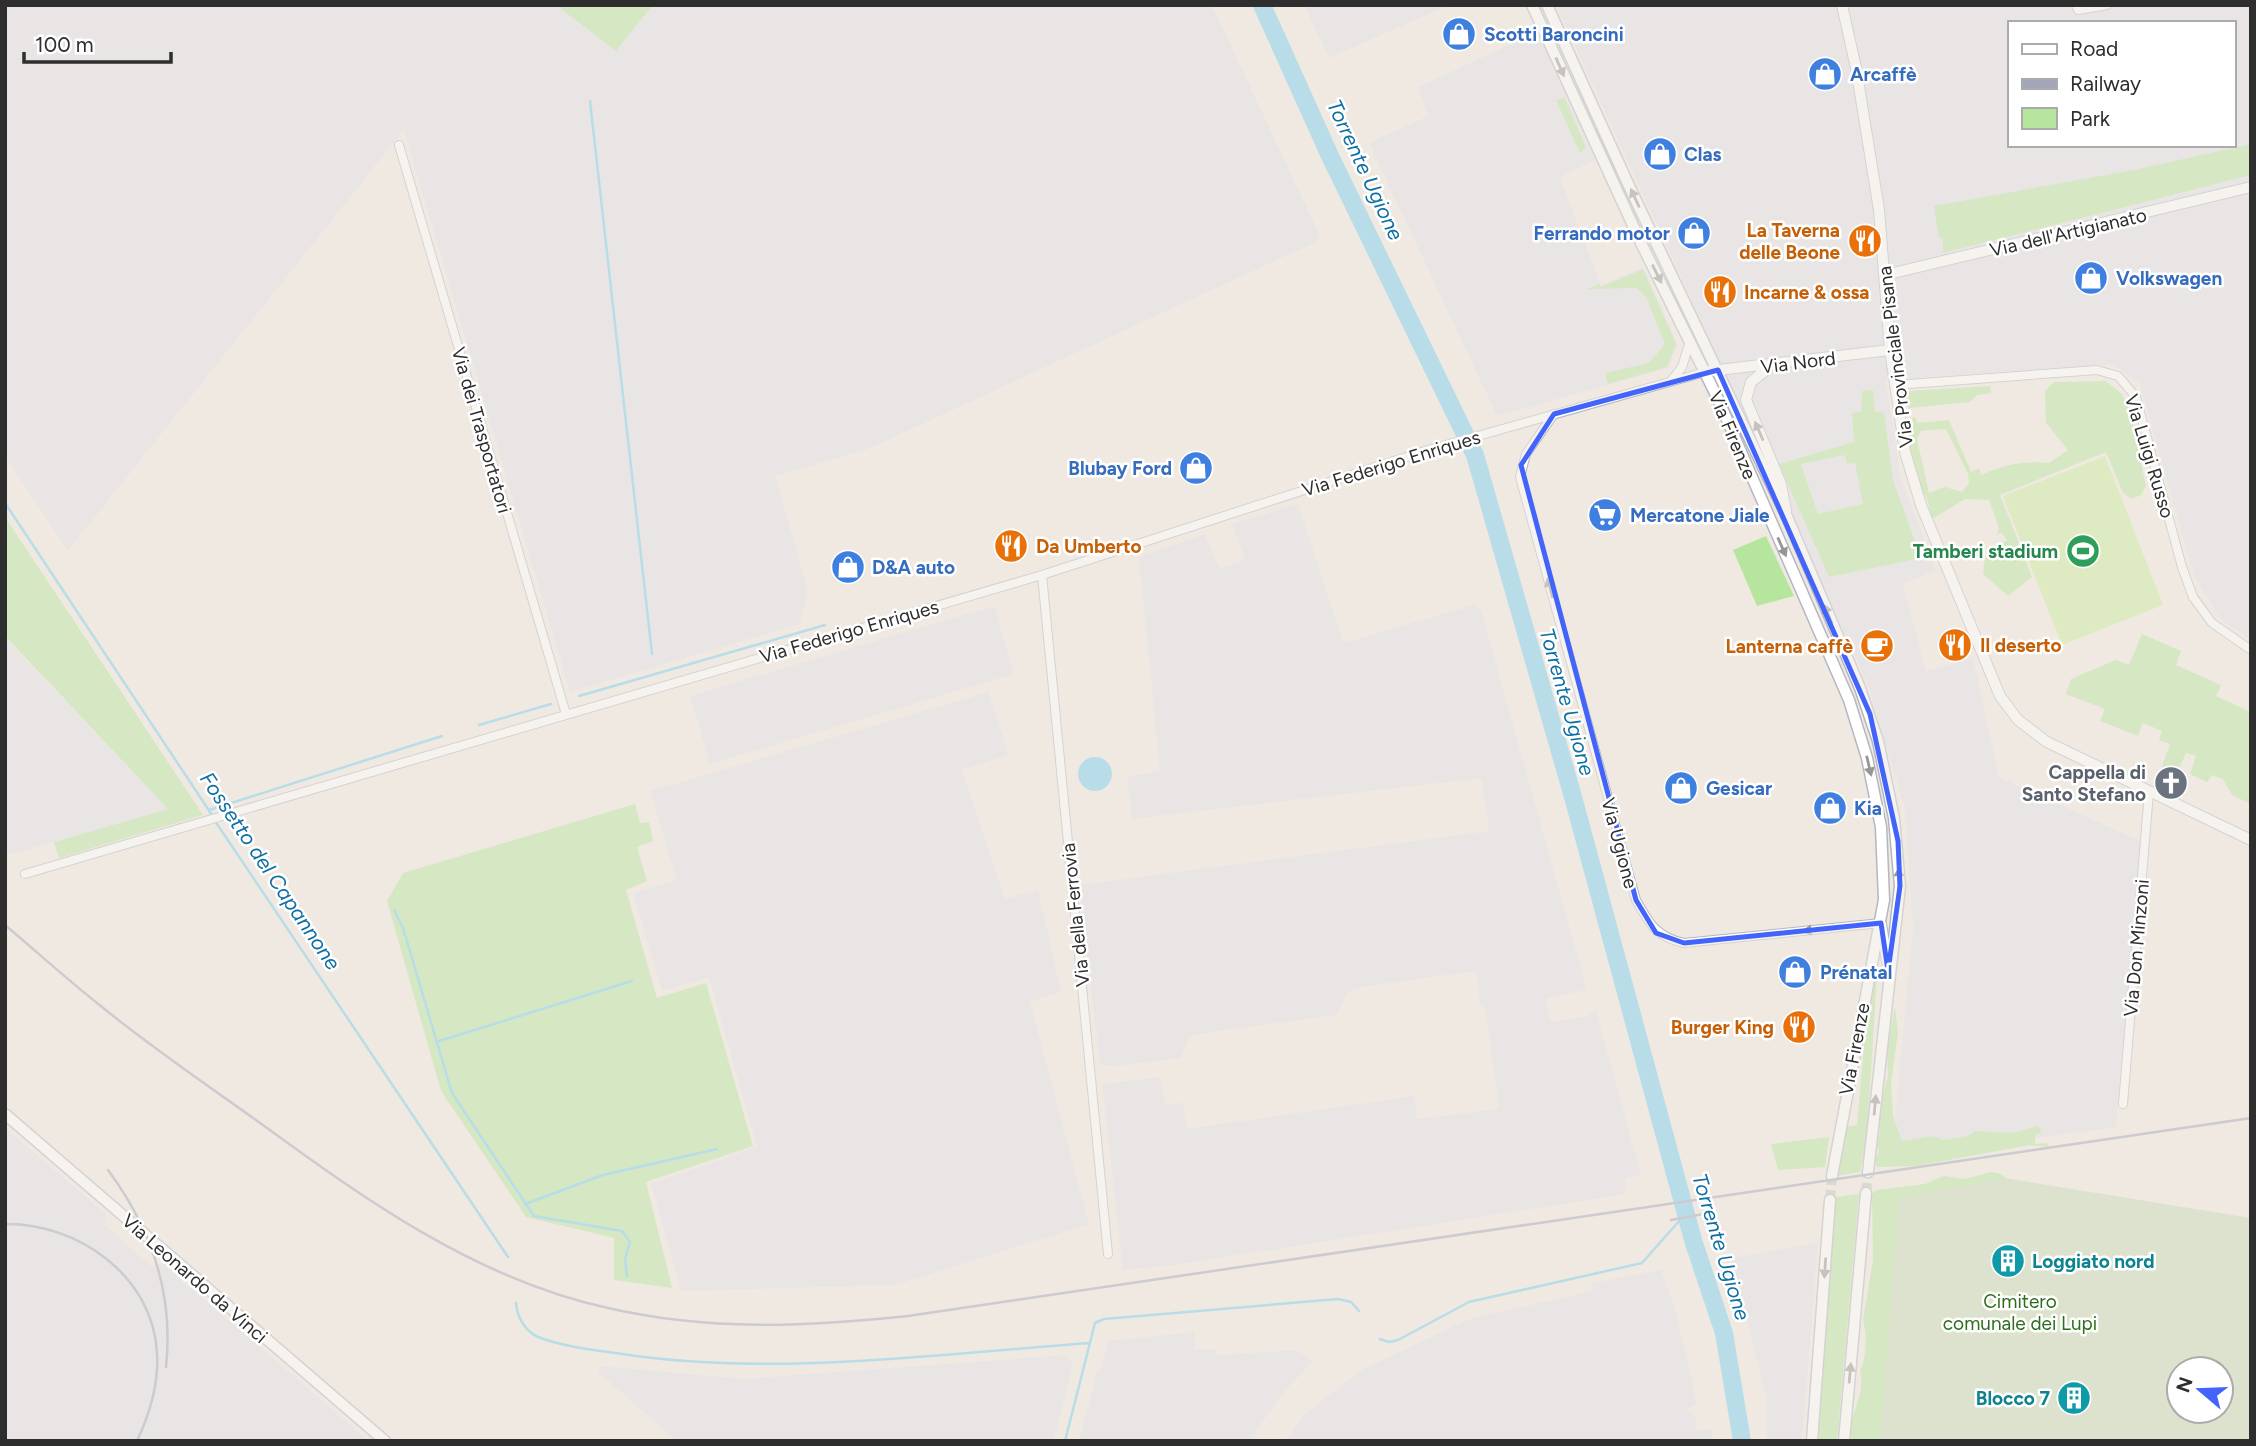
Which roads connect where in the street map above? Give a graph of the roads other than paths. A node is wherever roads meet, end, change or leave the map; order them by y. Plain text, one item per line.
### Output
1 (1532, 5) edge
2 (1547, 5) edge
3 (1842, 5) edge
4 (2077, 5) edge
5 (2107, 5) edge
6 (399, 145) dead end
7 (2251, 187) edge
8 (1885, 275) junction
9 (1690, 341) junction
10 (1890, 350) junction
11 (1775, 366) junction
12 (1718, 370) junction
13 (1705, 372) junction
14 (1671, 381) junction
15 (1895, 385) junction
16 (1554, 414) junction
17 (1788, 519) junction
18 (1042, 575) junction
19 (2251, 650) edge
20 (566, 714) junction
21 (2149, 792) junction
22 (2251, 840) edge
23 (24, 874) dead end
24 (1881, 923) junction
25 (1888, 971) junction
26 (2123, 1104) dead end
27 (5, 1114) edge
28 (1868, 1172) tunnel mouth
29 (1832, 1176) tunnel mouth
30 (1866, 1193) tunnel mouth
31 (1830, 1200) tunnel mouth
32 (1108, 1254) dead end
33 (385, 1441) edge
34 (1812, 1441) edge
35 (1844, 1441) edge

1 -> 9 main road, Via Firenze
12 -> 2 main road, Via Firenze
3 - 8 street, Via Provinciale Pisana
4 - 5 street
6 - 20 street, Via dei Trasportatori
7 - 8 street, Via dell'Artigianato
8 - 10 street, Via Provinciale Pisana
9 - 13 main road, Via Firenze
9 - 14 street
10 - 11 street, Via Nord
10 - 15 street, Via Provinciale Pisana
11 - 12 street, Via Nord
17 -> 11 street, Via Firenze
12 - 13 street, Via Nord
12 - 17 main road, Via Firenze
13 - 14 street, Via Federigo Enriques
13 -> 24 main road, Via Firenze
14 - 16 street, Via Federigo Enriques
15 - 19 street, Via Luigi Russo
15 - 21 street, Via Provinciale Pisana
16 - 18 street, Via Federigo Enriques
24 -> 16 street, Via Ugione
25 -> 17 main road, Via Firenze
18 - 20 street, Via Federigo Enriques
18 - 32 street, Via della Ferrovia
20 - 23 street, Via Federigo Enriques
21 - 22 street, Via Provinciale Pisana
21 - 26 street, Via Don Minzoni
24 - 25 street, Via Firenze
24 - 29 main road, Via Firenze
28 -> 25 main road, Via Firenze
27 - 33 main road, Via Leonardo da Vinci
35 -> 30 main road
31 -> 34 main road

